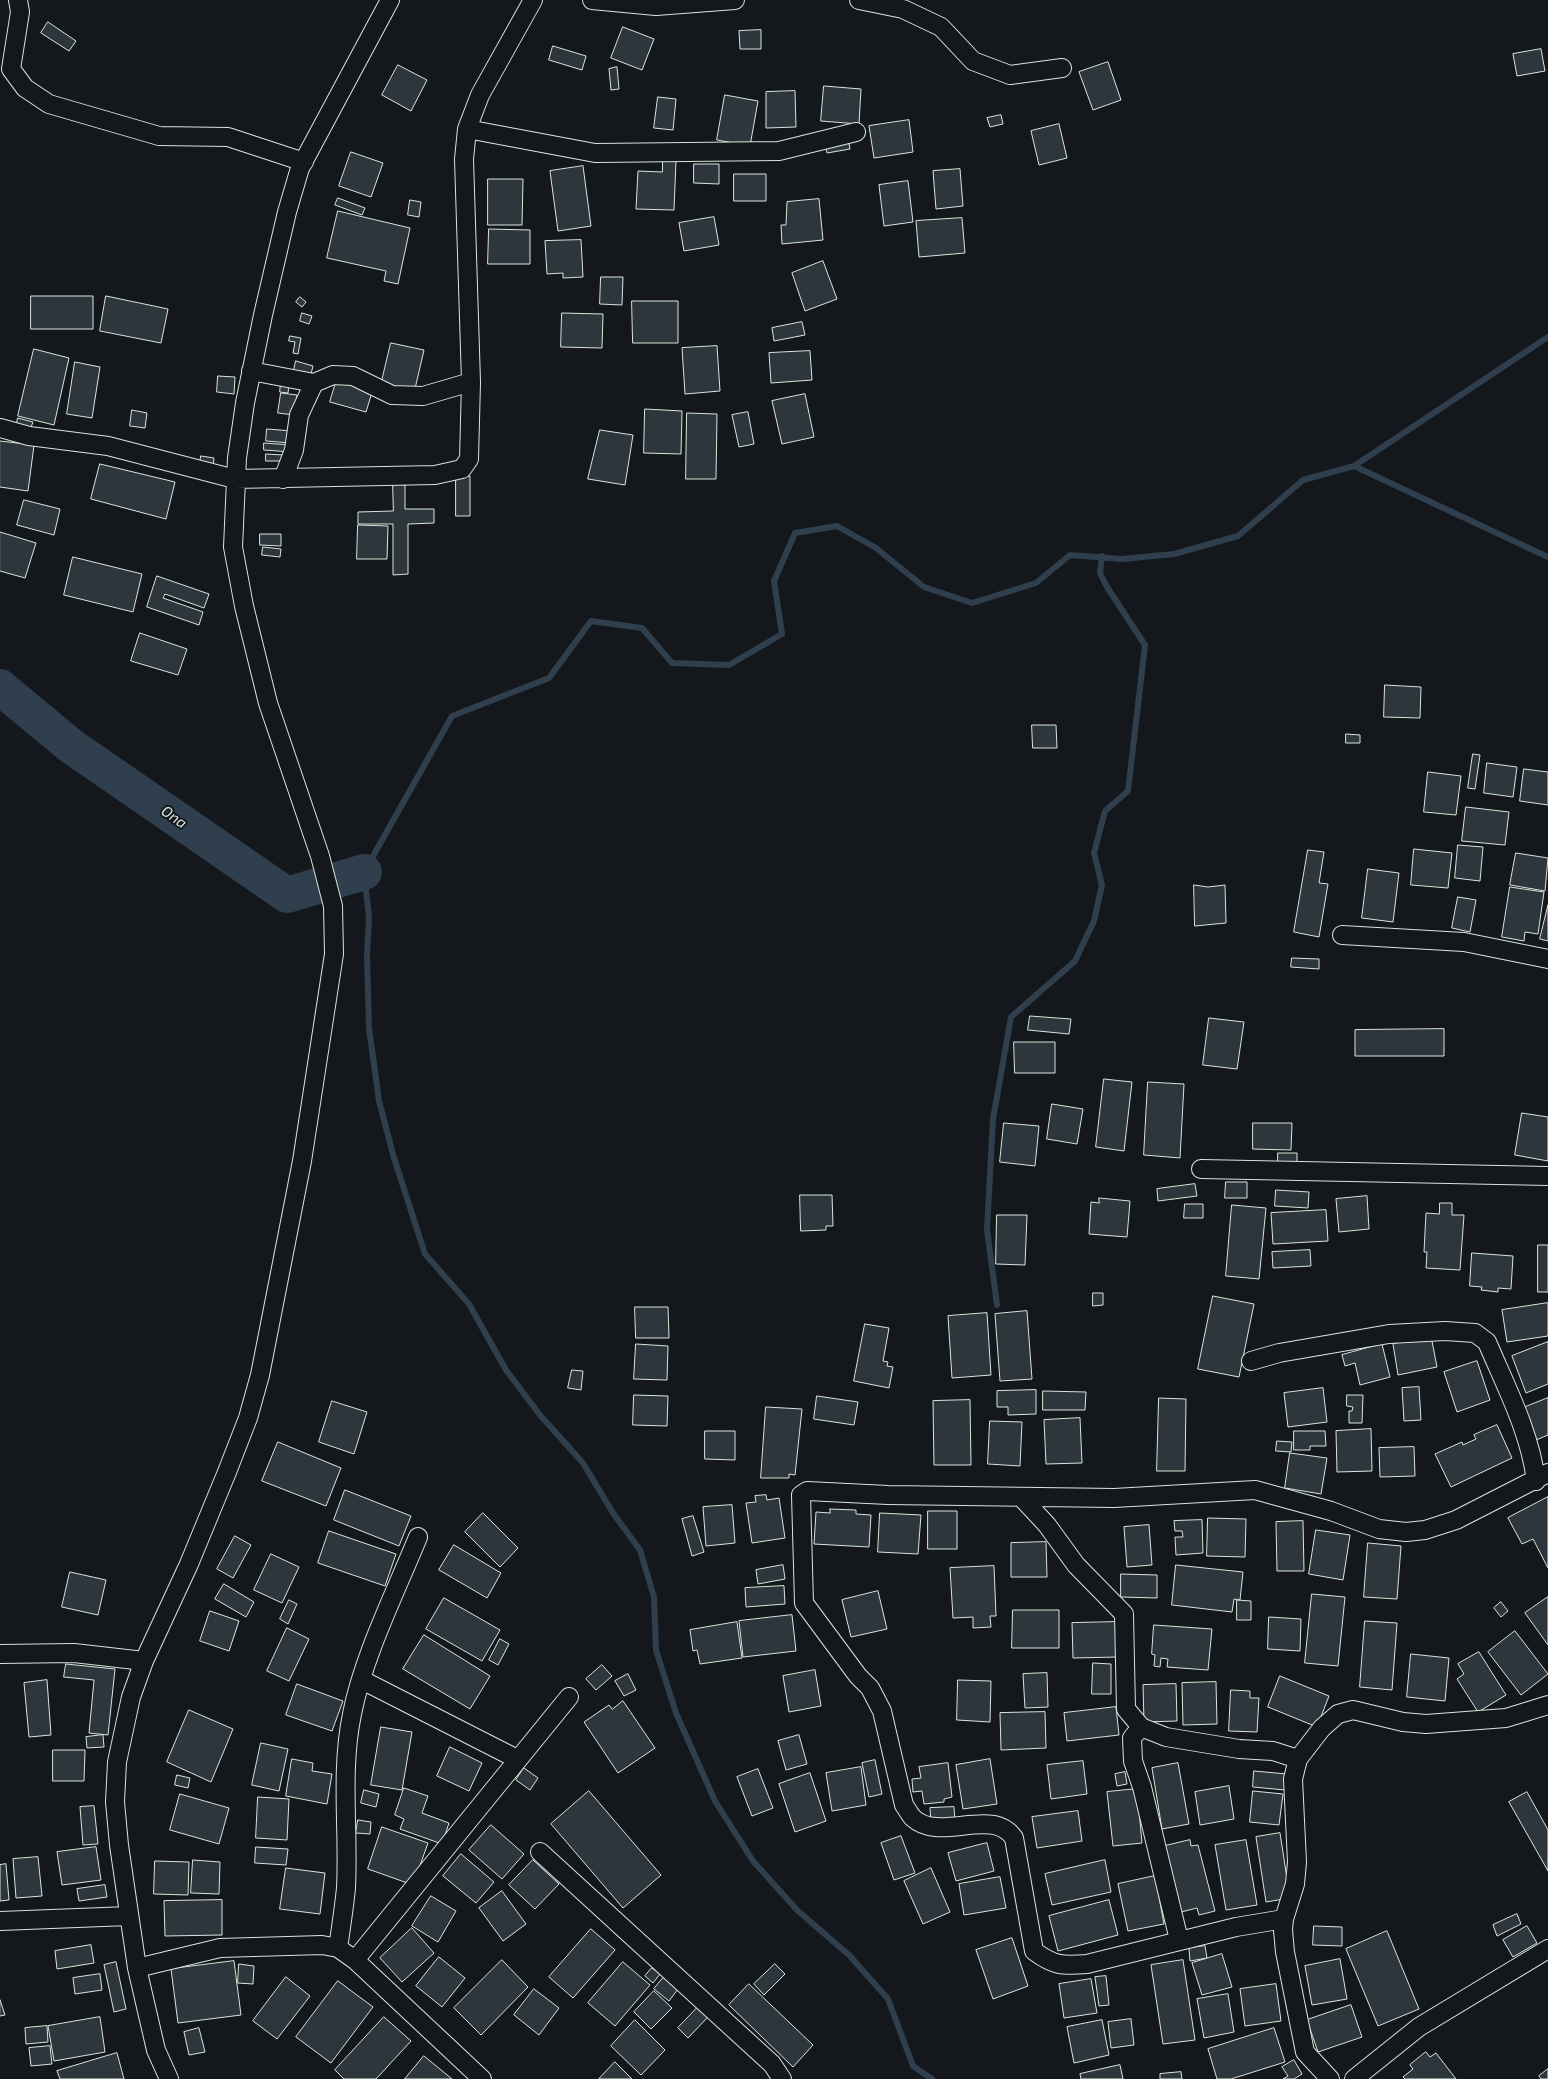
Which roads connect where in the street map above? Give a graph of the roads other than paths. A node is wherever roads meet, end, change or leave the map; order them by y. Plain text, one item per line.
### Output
1 (18, 0) edge
2 (390, 0) edge
3 (533, 0) edge
4 (592, 0) edge
5 (735, 0) edge
6 (859, 0) edge
7 (1062, 68) dead end
8 (467, 129) junction
9 (856, 132) dead end
10 (304, 162) junction
11 (252, 372) junction
12 (471, 382) junction
13 (314, 383) junction
14 (0, 428) edge
15 (235, 479) junction
16 (283, 479) junction
17 (1342, 935) dead end
18 (1548, 959) edge
19 (1201, 1169) dead end
20 (1548, 1176) edge
21 (1251, 1361) dead end
22 (1542, 1477) edge
23 (1021, 1497) junction
24 (418, 1537) dead end
25 (0, 1654) edge
26 (144, 1661) junction
27 (362, 1680) junction
28 (569, 1697) dead end
29 (1548, 1705) edge
30 (1142, 1727) junction
31 (1298, 1758) junction
32 (517, 1759) junction
33 (540, 1852) dead end
34 (130, 1916) junction
35 (1284, 1919) junction
36 (0, 1921) edge
37 (1179, 1940) junction
38 (338, 1948) junction
39 (1548, 1949) edge
40 (355, 1960) junction
41 (137, 1968) junction
42 (169, 2079) edge
43 (482, 2079) edge
44 (782, 2079) edge
45 (1330, 2079) edge
46 (1354, 2079) edge

1 - 10 street
2 - 10 street
3 - 8 street
4 - 5 street
6 - 7 street
8 - 9 street
8 - 12 street
10 - 11 street
11 - 13 street
11 - 15 street
12 - 13 street
12 - 16 street
13 - 16 street
14 - 15 street
15 - 16 street
15 - 26 street
17 - 18 street
19 - 20 street
21 - 22 street
22 - 23 street
23 - 30 street
23 - 37 street
24 - 27 street
25 - 26 street
26 - 34 street
27 - 32 street
27 - 38 street
28 - 32 street
29 - 31 street
30 - 31 street
30 - 37 street
31 - 35 street
32 - 40 street
33 - 44 street
34 - 36 street
34 - 41 street
35 - 37 street
35 - 45 street
38 - 40 street
38 - 41 street
39 - 46 street
40 - 43 street
41 - 42 street

